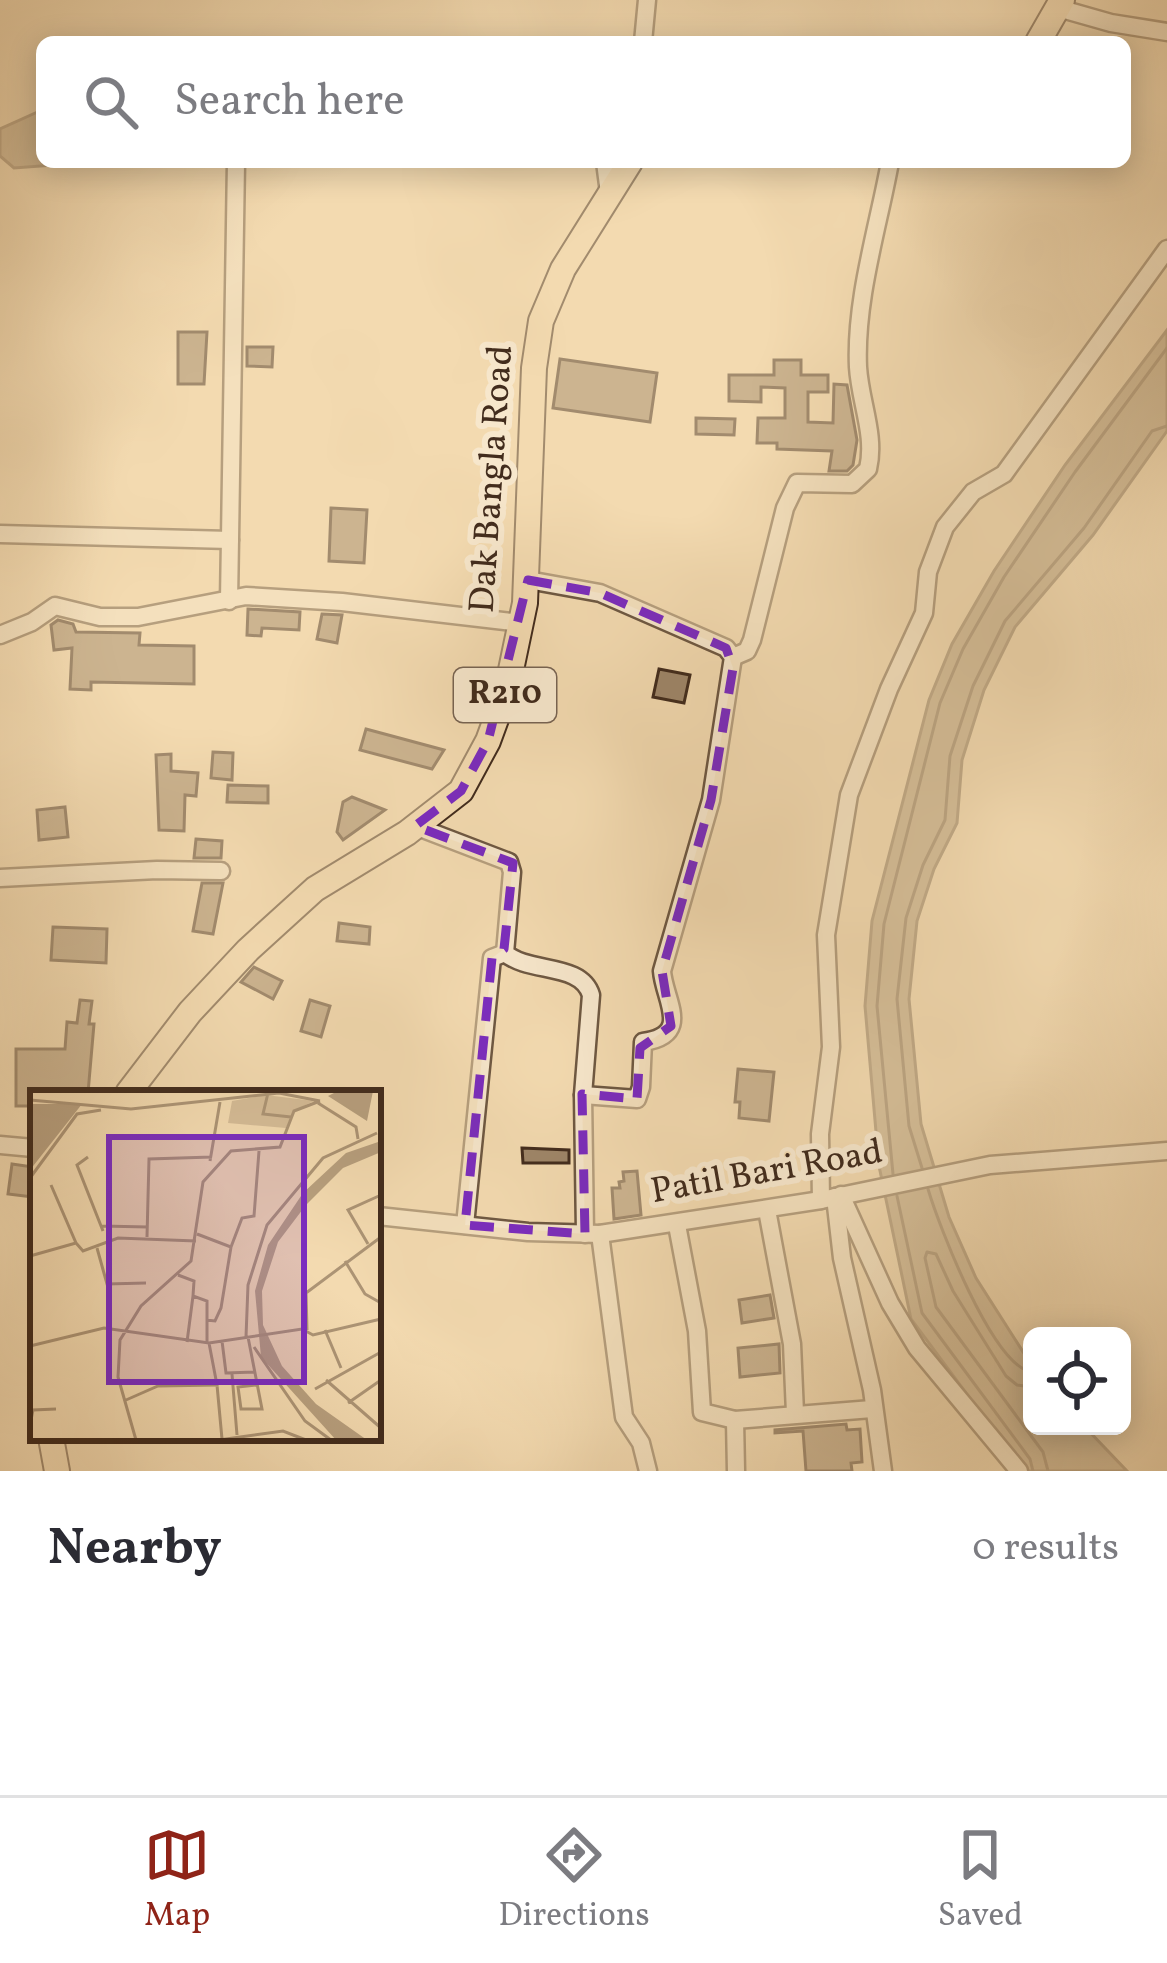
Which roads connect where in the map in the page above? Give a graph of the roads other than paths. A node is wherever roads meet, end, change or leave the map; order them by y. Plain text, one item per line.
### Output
1 (647, 0) edge
2 (1060, 4) edge
3 (1167, 32) edge
4 (644, 36) edge
5 (1042, 36) edge
6 (236, 168) edge
7 (606, 168) edge
8 (626, 168) edge
9 (889, 168) edge
10 (609, 193) junction
11 (1167, 249) edge
12 (0, 534) edge
13 (230, 540) junction
14 (528, 580) junction
15 (229, 601) junction
16 (521, 623) junction
17 (0, 635) edge
18 (733, 657) junction
19 (415, 826) junction
20 (221, 871) dead end
21 (0, 878) edge
22 (505, 953) junction
23 (130, 1090) edge
24 (583, 1095) junction
25 (0, 1145) edge
26 (30, 1148) edge
27 (1167, 1151) edge
28 (836, 1197) junction
29 (766, 1210) junction
30 (381, 1216) edge
31 (465, 1225) junction
32 (677, 1225) junction
33 (592, 1234) junction
34 (872, 1409) junction
35 (795, 1413) junction
36 (735, 1420) junction
37 (52, 1441) edge
38 (57, 1471) edge
39 (648, 1471) edge
40 (736, 1471) edge
41 (883, 1471) edge
42 (1019, 1471) edge

1 - 4 street
2 - 3 street
2 - 5 main road
6 - 13 street
7 - 10 street
8 - 10 main road, Dak Bangla Road / R210
9 - 18 street
10 - 14 main road, Dak Bangla Road / R210
11 - 28 street
12 - 13 street
13 - 15 street
14 - 16 main road, Dak Bangla Road / R210
14 - 18 street
15 - 16 street
15 - 17 street
16 - 19 main road, Dak Bangla Road / R210
18 - 24 street
19 - 22 street
19 - 23 main road, Dak Bangla Road / R210
20 - 21 street
22 - 24 street
22 - 31 street
24 - 33 street
25 - 26 street
27 - 28 street, Patil Bari Road
28 - 29 street, Patil Bari Road
28 - 34 street
28 - 42 street
29 - 32 street, Patil Bari Road
29 - 35 street
30 - 31 street, Patil Bari Road
31 - 33 street, Patil Bari Road
32 - 33 street, Patil Bari Road
32 - 36 street
33 - 39 street
34 - 35 street
34 - 41 street
35 - 36 street
36 - 40 street
37 - 38 main road

